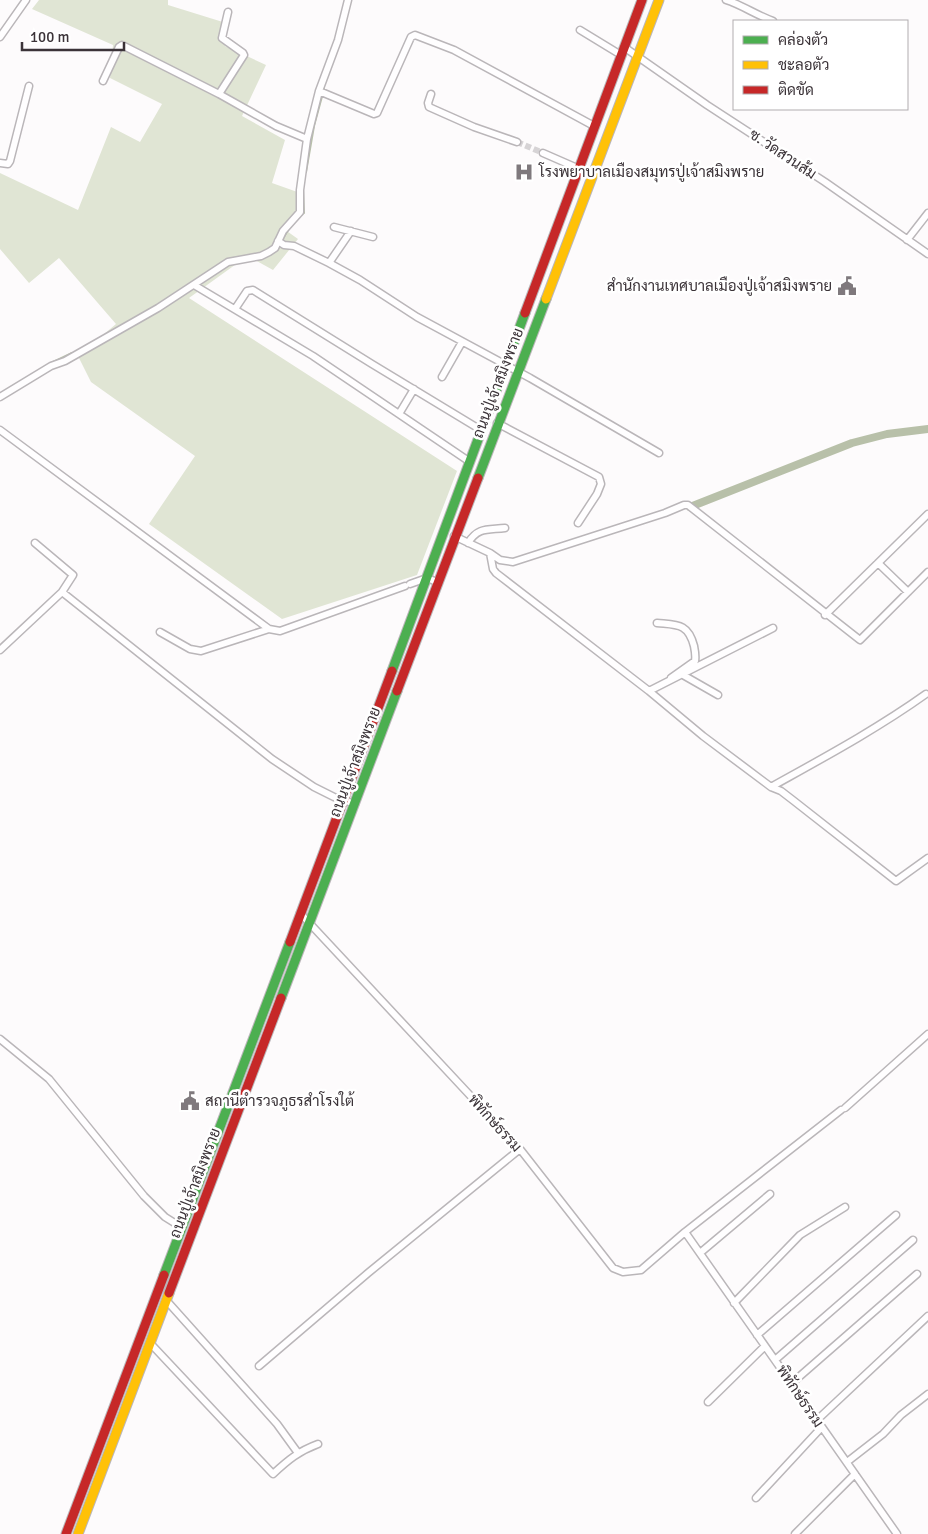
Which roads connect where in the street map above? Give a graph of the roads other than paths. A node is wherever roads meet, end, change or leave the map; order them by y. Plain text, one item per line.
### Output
1 (26, 0) edge
2 (348, 0) edge
3 (642, 0) edge
4 (658, 0) edge
5 (726, 0) edge
6 (228, 12) dead end
7 (770, 20) edge
8 (580, 30) dead end
9 (0, 37) edge
10 (623, 51) junction
11 (637, 56) junction
12 (103, 81) dead end
13 (29, 86) dead end
14 (321, 92) junction
15 (219, 94) junction
16 (431, 94) dead end
17 (594, 126) junction
18 (307, 139) junction
19 (517, 142) tunnel mouth
20 (543, 153) tunnel mouth
21 (0, 163) edge
22 (578, 168) junction
23 (592, 174) junction
24 (928, 214) edge
25 (334, 226) dead end
26 (352, 231) junction
27 (373, 237) dead end
28 (907, 240) junction
29 (281, 243) junction
30 (928, 254) edge
31 (329, 263) junction
32 (197, 286) junction
33 (235, 309) junction
34 (462, 342) junction
35 (506, 366) junction
36 (517, 371) junction
37 (442, 377) dead end
38 (414, 389) junction
39 (0, 398) edge
40 (399, 414) junction
41 (498, 423) junction
42 (0, 430) edge
43 (482, 430) junction
44 (659, 453) dead end
45 (470, 462) junction
46 (928, 515) edge
47 (578, 523) dead end
48 (505, 528) dead end
49 (454, 536) junction
50 (35, 543) dead end
51 (468, 543) junction
52 (490, 553) junction
53 (878, 563) junction
54 (928, 572) edge
55 (427, 578) junction
56 (437, 582) junction
57 (62, 592) junction
58 (908, 592) junction
59 (826, 615) junction
60 (657, 623) dead end
61 (773, 628) dead end
62 (269, 629) junction
63 (160, 632) dead end
64 (0, 650) edge
65 (683, 675) junction
66 (669, 682) junction
67 (649, 691) junction
68 (926, 694) dead end
69 (718, 695) dead end
70 (771, 787) junction
71 (344, 800) junction
72 (354, 804) junction
73 (928, 858) edge
74 (300, 913) junction
75 (309, 922) junction
76 (928, 1034) edge
77 (0, 1040) edge
78 (223, 1118) junction
79 (233, 1122) junction
80 (520, 1149) junction
81 (770, 1194) dead end
82 (845, 1207) dead end
83 (896, 1215) dead end
84 (181, 1227) junction
85 (192, 1231) junction
86 (685, 1232) junction
87 (913, 1240) dead end
88 (700, 1253) junction
89 (917, 1274) dead end
90 (166, 1300) junction
91 (734, 1302) junction
92 (928, 1316) edge
93 (757, 1335) junction
94 (150, 1343) junction
95 (765, 1346) junction
96 (775, 1360) junction
97 (259, 1366) dead end
98 (792, 1383) junction
99 (928, 1394) edge
100 (708, 1402) dead end
101 (817, 1420) junction
102 (821, 1428) junction
103 (318, 1444) dead end
104 (298, 1453) junction
105 (847, 1462) junction
106 (856, 1474) junction
107 (756, 1498) dead end
108 (66, 1534) edge
109 (78, 1534) edge
110 (795, 1534) edge
111 (897, 1534) edge

1 - 9 street
2 - 14 street
3 - 10 main road, ถนนปู่เจ้าสมิงพราย
4 - 11 main road, ถนนปู่เจ้าสมิงพราย
5 - 7 street
6 - 15 street
8 - 10 street, ซ. วัดสวนส้ม
10 - 11 street, ซ. วัดสวนส้ม
10 - 17 main road, ถนนปู่เจ้าสมิงพราย
11 - 23 main road, ถนนปู่เจ้าสมิงพราย
11 - 28 street, ซ. วัดสวนส้ม
12 - 15 street
13 - 21 street
14 - 17 street
14 - 18 street
15 - 18 street
16 - 19 street
17 - 22 main road, ถนนปู่เจ้าสมิงพราย
18 - 29 street
20 - 22 street
22 - 23 street
22 - 35 main road, ถนนปู่เจ้าสมิงพราย
23 - 36 main road, ถนนปู่เจ้าสมิงพราย
24 - 28 street
25 - 26 street
26 - 27 street
26 - 31 street
28 - 30 street, ซ. วัดสวนส้ม
29 - 31 street
29 - 32 street
31 - 34 street
32 - 33 street
32 - 39 street
33 - 38 street
33 - 40 street
34 - 35 street
34 - 37 street
35 - 36 street
35 - 43 main road, ถนนปู่เจ้าสมิงพราย
36 - 41 main road, ถนนปู่เจ้าสมิงพราย
36 - 44 street
38 - 40 street
38 - 43 street
40 - 45 street
41 - 47 street
41 - 49 main road, ถนนปู่เจ้าสมิงพราย
42 - 62 street
43 - 45 main road, ถนนปู่เจ้าสมิงพราย
45 - 55 main road, ถนนปู่เจ้าสมิงพราย
46 - 53 street
48 - 51 street
49 - 51 street
49 - 56 main road, ถนนปู่เจ้าสมิงพราย
50 - 57 street
51 - 52 street
52 - 59 street
52 - 67 street
53 - 58 street
53 - 59 street
54 - 58 street
55 - 56 street
55 - 62 street
55 - 71 main road, ถนนปู่เจ้าสมิงพราย
56 - 72 main road, ถนนปู่เจ้าสมิงพราย
57 - 64 street
57 - 71 street
58 - 59 street
60 - 66 street
61 - 65 street
62 - 63 street
65 - 66 street
65 - 69 street
66 - 67 street
67 - 70 street
68 - 70 street
70 - 73 street
71 - 72 street
71 - 74 main road, ถนนปู่เจ้าสมิงพราย
72 - 75 main road, ถนนปู่เจ้าสมิงพราย
74 - 75 street, พิทักษ์ธรรม
74 - 78 main road, ถนนปู่เจ้าสมิงพราย
75 - 79 main road, ถนนปู่เจ้าสมิงพราย
75 - 80 street, พิทักษ์ธรรม
76 - 86 street, พิทักษ์ธรรม
77 - 84 street
78 - 79 main road
78 - 84 main road, ถนนปู่เจ้าสมิงพราย
79 - 85 main road, ถนนปู่เจ้าสมิงพราย
80 - 86 street, พิทักษ์ธรรม
80 - 97 street
81 - 88 street
82 - 91 street
83 - 93 street
84 - 85 main road
84 - 108 main road, ถนนปู่เจ้าสมิงพราย
85 - 90 main road, ถนนปู่เจ้าสมิงพราย
86 - 88 street, พิทักษ์ธรรม
87 - 96 street
88 - 91 street, พิทักษ์ธรรม
89 - 98 street
90 - 94 main road, ถนนปู่เจ้าสมิงพราย
90 - 104 street
91 - 93 street, พิทักษ์ธรรม
92 - 101 street
93 - 95 street, พิทักษ์ธรรม
94 - 104 street
94 - 109 main road, ถนนปู่เจ้าสมิงพราย
95 - 96 street, พิทักษ์ธรรม
95 - 100 street
96 - 98 street, พิทักษ์ธรรม
98 - 101 street, พิทักษ์ธรรม
99 - 105 street
101 - 102 street, พิทักษ์ธรรม
102 - 105 street, พิทักษ์ธรรม
102 - 107 street
103 - 104 street
105 - 106 street, พิทักษ์ธรรม
106 - 110 street
106 - 111 street, พิทักษ์ธรรม

